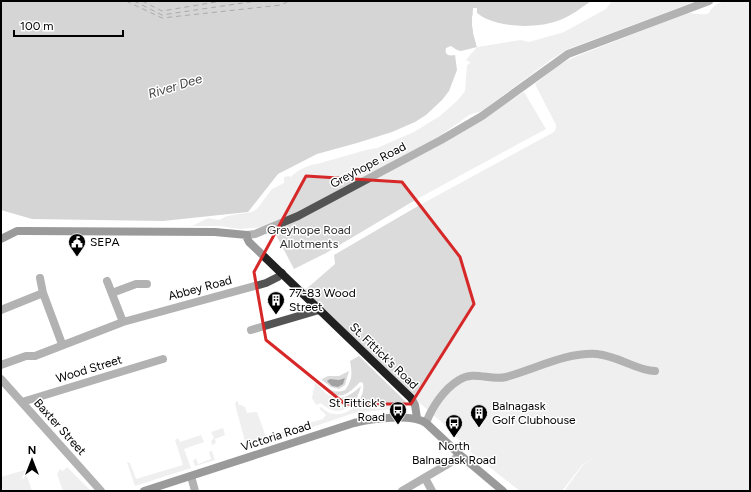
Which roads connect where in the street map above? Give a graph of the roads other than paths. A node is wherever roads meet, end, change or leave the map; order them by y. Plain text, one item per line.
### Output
1 (709, 1) edge
2 (247, 235) junction
3 (1, 239) edge
4 (282, 273) junction
5 (40, 278) dead end
6 (107, 281) dead end
7 (147, 284) dead end
8 (43, 293) junction
9 (112, 294) junction
10 (1, 310) edge
11 (319, 310) junction
12 (123, 322) junction
13 (251, 330) dead end
14 (62, 344) junction
15 (163, 359) dead end
16 (1, 365) edge
17 (655, 371) dead end
18 (1, 379) edge
19 (22, 402) junction
20 (417, 418) junction
21 (426, 423) junction
22 (459, 454) junction
23 (191, 476) junction
24 (425, 478) junction
25 (101, 491) edge
26 (144, 491) edge
27 (195, 491) edge
28 (402, 491) edge
29 (432, 491) edge
30 (503, 491) edge

1 - 2 street, Greyhope Road
2 - 3 street, Greyhope Road
2 - 4 street, St. Fittick's Road
4 - 11 street, St. Fittick's Road
4 - 12 street, Abbey Road
5 - 8 street
6 - 9 street
7 - 9 street
8 - 10 street
8 - 14 street
9 - 12 street
11 - 13 street
11 - 20 street, St. Fittick's Road
12 - 14 street, Abbey Road
14 - 16 street, Abbey Road
15 - 19 street, Wood Street
17 - 21 street
18 - 19 street, Baxter Street
19 - 25 street, Baxter Street
20 - 21 street
20 - 23 street, Victoria Road
21 - 22 street
22 - 24 street
22 - 30 street
23 - 26 street, Victoria Road
23 - 27 street
24 - 28 street
24 - 29 street

